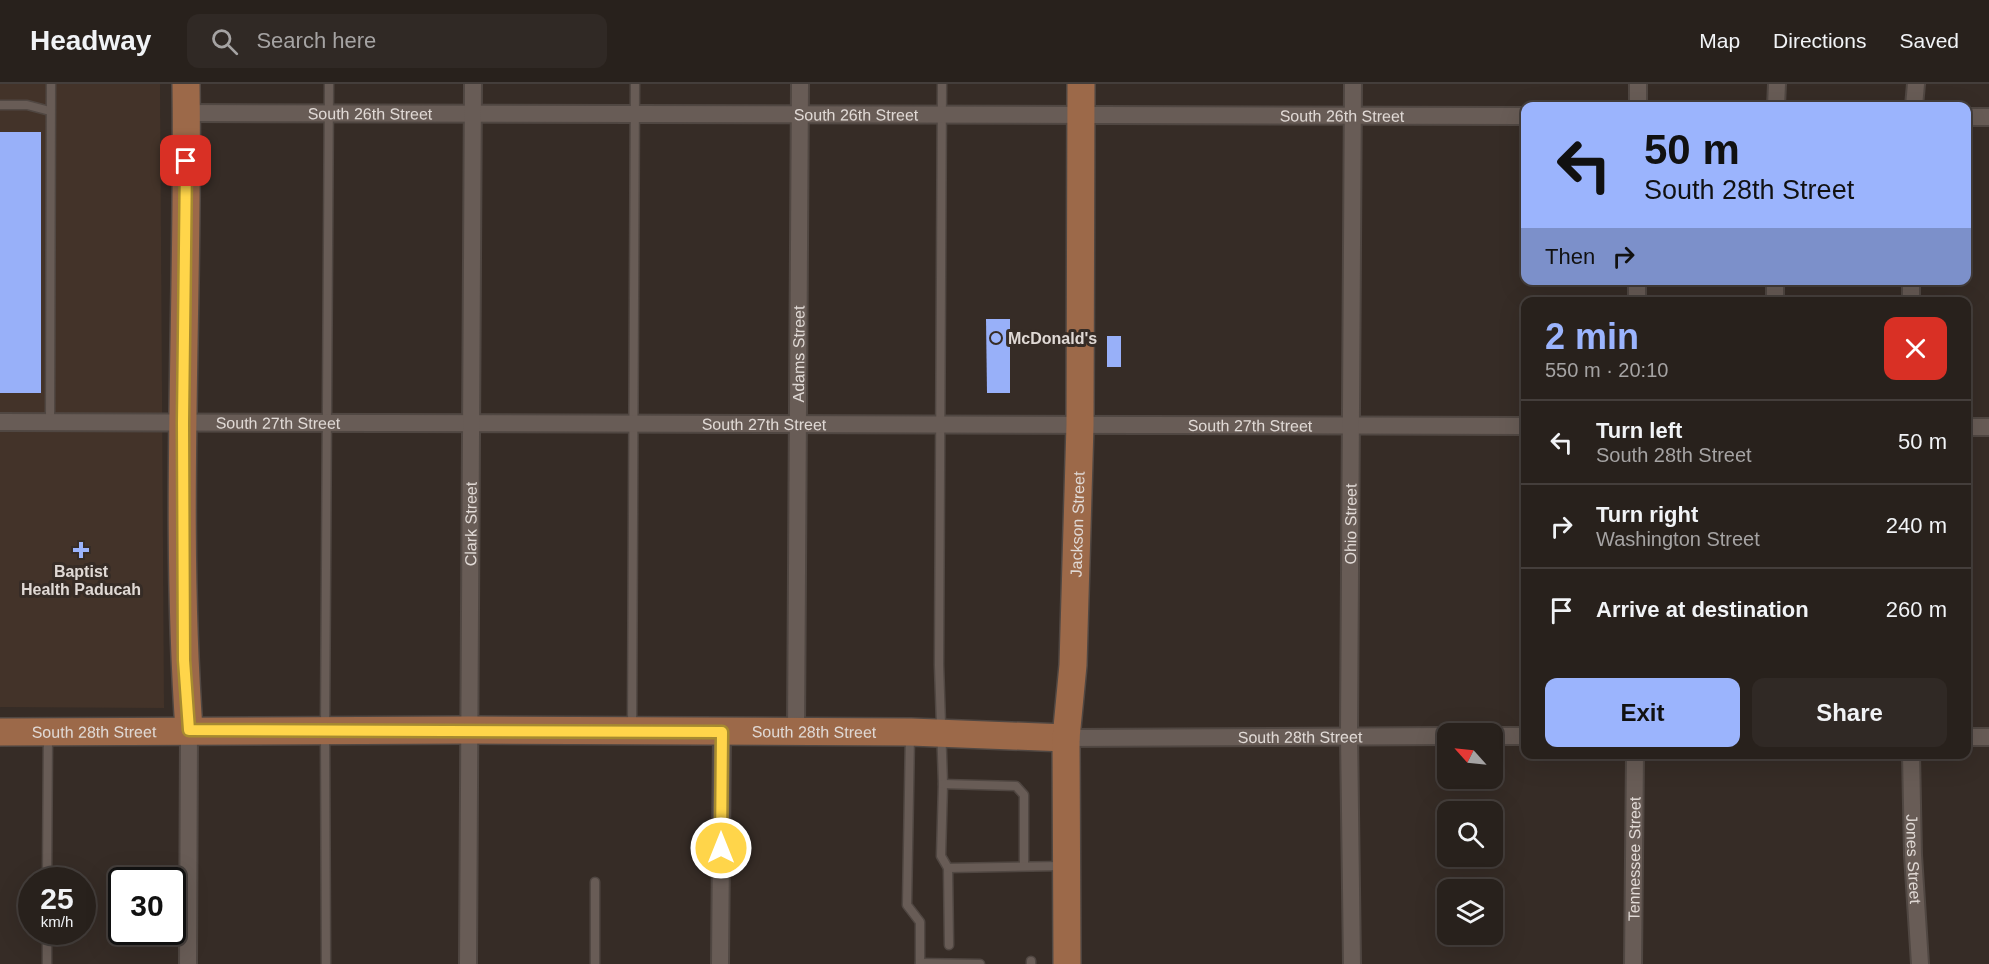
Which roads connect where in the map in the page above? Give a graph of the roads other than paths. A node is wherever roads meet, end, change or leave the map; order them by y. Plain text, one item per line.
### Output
1 (51, 84) edge
2 (186, 84) edge
3 (329, 84) edge
4 (473, 84) edge
5 (636, 84) edge
6 (800, 84) edge
7 (942, 84) edge
8 (1081, 84) edge
9 (1353, 84) edge
10 (1638, 84) edge
11 (1777, 84) edge
12 (1916, 84) edge
13 (1638, 102) edge
14 (1776, 102) edge
15 (1914, 102) edge
16 (0, 105) edge
17 (50, 111) junction
18 (186, 113) junction
19 (329, 114) junction
20 (473, 114) junction
21 (635, 114) junction
22 (800, 115) junction
23 (942, 115) junction
24 (1081, 116) junction
25 (1352, 116) junction
26 (1521, 116) edge
27 (1971, 117) edge
28 (1989, 117) edge
29 (0, 422) edge
30 (50, 423) junction
31 (183, 423) junction
32 (327, 423) junction
33 (471, 423) junction
34 (634, 424) junction
35 (798, 424) junction
36 (940, 424) junction
37 (1080, 425) junction
38 (1351, 425) junction
39 (1521, 426) edge
40 (1971, 427) edge
41 (1989, 427) edge
42 (189, 730) junction
43 (469, 730) junction
44 (325, 731) junction
45 (632, 731) junction
46 (0, 732) edge
47 (48, 732) junction
48 (722, 732) junction
49 (796, 732) junction
50 (910, 732) junction
51 (940, 733) junction
52 (1349, 735) junction
53 (1437, 736) edge
54 (1503, 736) edge
55 (1521, 736) edge
56 (1971, 737) edge
57 (1989, 737) edge
58 (1066, 738) junction
59 (1635, 759) edge
60 (1911, 759) edge
61 (943, 784) junction
62 (1024, 866) junction
63 (1067, 866) junction
64 (47, 867) edge
65 (948, 868) junction
66 (595, 882) dead end
67 (47, 945) edge
68 (949, 945) dead end
69 (47, 964) edge
70 (188, 964) edge
71 (326, 964) edge
72 (468, 964) edge
73 (595, 964) edge
74 (720, 964) edge
75 (920, 964) edge
76 (958, 964) edge
77 (980, 964) edge
78 (1067, 964) edge
79 (1352, 964) edge
80 (1633, 964) edge
81 (1920, 964) edge

1 - 17 lane
2 - 18 main road
3 - 19 lane
4 - 20 street, Clark Street
5 - 21 lane
6 - 22 street, Adams Street
7 - 23 lane
8 - 24 main road, Jackson Street
9 - 25 street, Ohio Street
10 - 13 street
11 - 14 street
12 - 15 street
16 - 17 lane
17 - 30 lane
18 - 19 street, South 26th Street
18 - 31 main road
19 - 20 street, South 26th Street
19 - 32 lane
20 - 21 street, South 26th Street
20 - 33 street, Clark Street
21 - 22 street, South 26th Street
21 - 34 lane
22 - 23 street, South 26th Street
22 - 35 street, Adams Street
23 - 24 street, South 26th Street
23 - 36 lane
24 - 25 street, South 26th Street
24 - 37 main road, Jackson Street
25 - 26 street, South 26th Street
25 - 38 street, Ohio Street
27 - 28 street
29 - 30 street, South 27th Street
30 - 31 street, South 27th Street
31 - 32 street, South 27th Street
31 - 42 main road
32 - 33 street, South 27th Street
32 - 44 lane
33 - 34 street, South 27th Street
33 - 43 street, Clark Street
34 - 35 street, South 27th Street
34 - 45 lane
35 - 36 street, South 27th Street
35 - 49 street, Adams Street
36 - 37 street, South 27th Street
36 - 51 lane
37 - 38 street, South 27th Street
37 - 58 main road, Jackson Street
38 - 39 street, South 27th Street
38 - 52 street, Ohio Street
40 - 41 street
42 - 44 main road, South 28th Street
42 - 47 main road, South 28th Street
42 - 70 street
43 - 44 main road, South 28th Street
43 - 45 main road, South 28th Street
43 - 72 street, Clark Street
44 - 71 lane
45 - 48 main road, South 28th Street
46 - 47 main road, South 28th Street
47 - 64 lane
48 - 49 main road, South 28th Street
48 - 74 street
49 - 50 main road, South 28th Street
50 - 51 main road, South 28th Street
50 - 75 lane
51 - 58 main road, South 28th Street
51 - 61 lane
52 - 53 street, South 28th Street
52 - 58 street, South 28th Street
52 - 79 street, Ohio Street
54 - 55 street
56 - 57 street
58 - 63 main road, Jackson Street
59 - 80 street, Tennessee Street
60 - 81 street, Jones Street
61 - 62 lane
61 - 65 lane
62 - 63 lane
62 - 65 lane
63 - 78 main road, Jackson Street
65 - 68 lane
66 - 73 lane
67 - 69 lane
75 - 76 lane
76 - 77 lane

